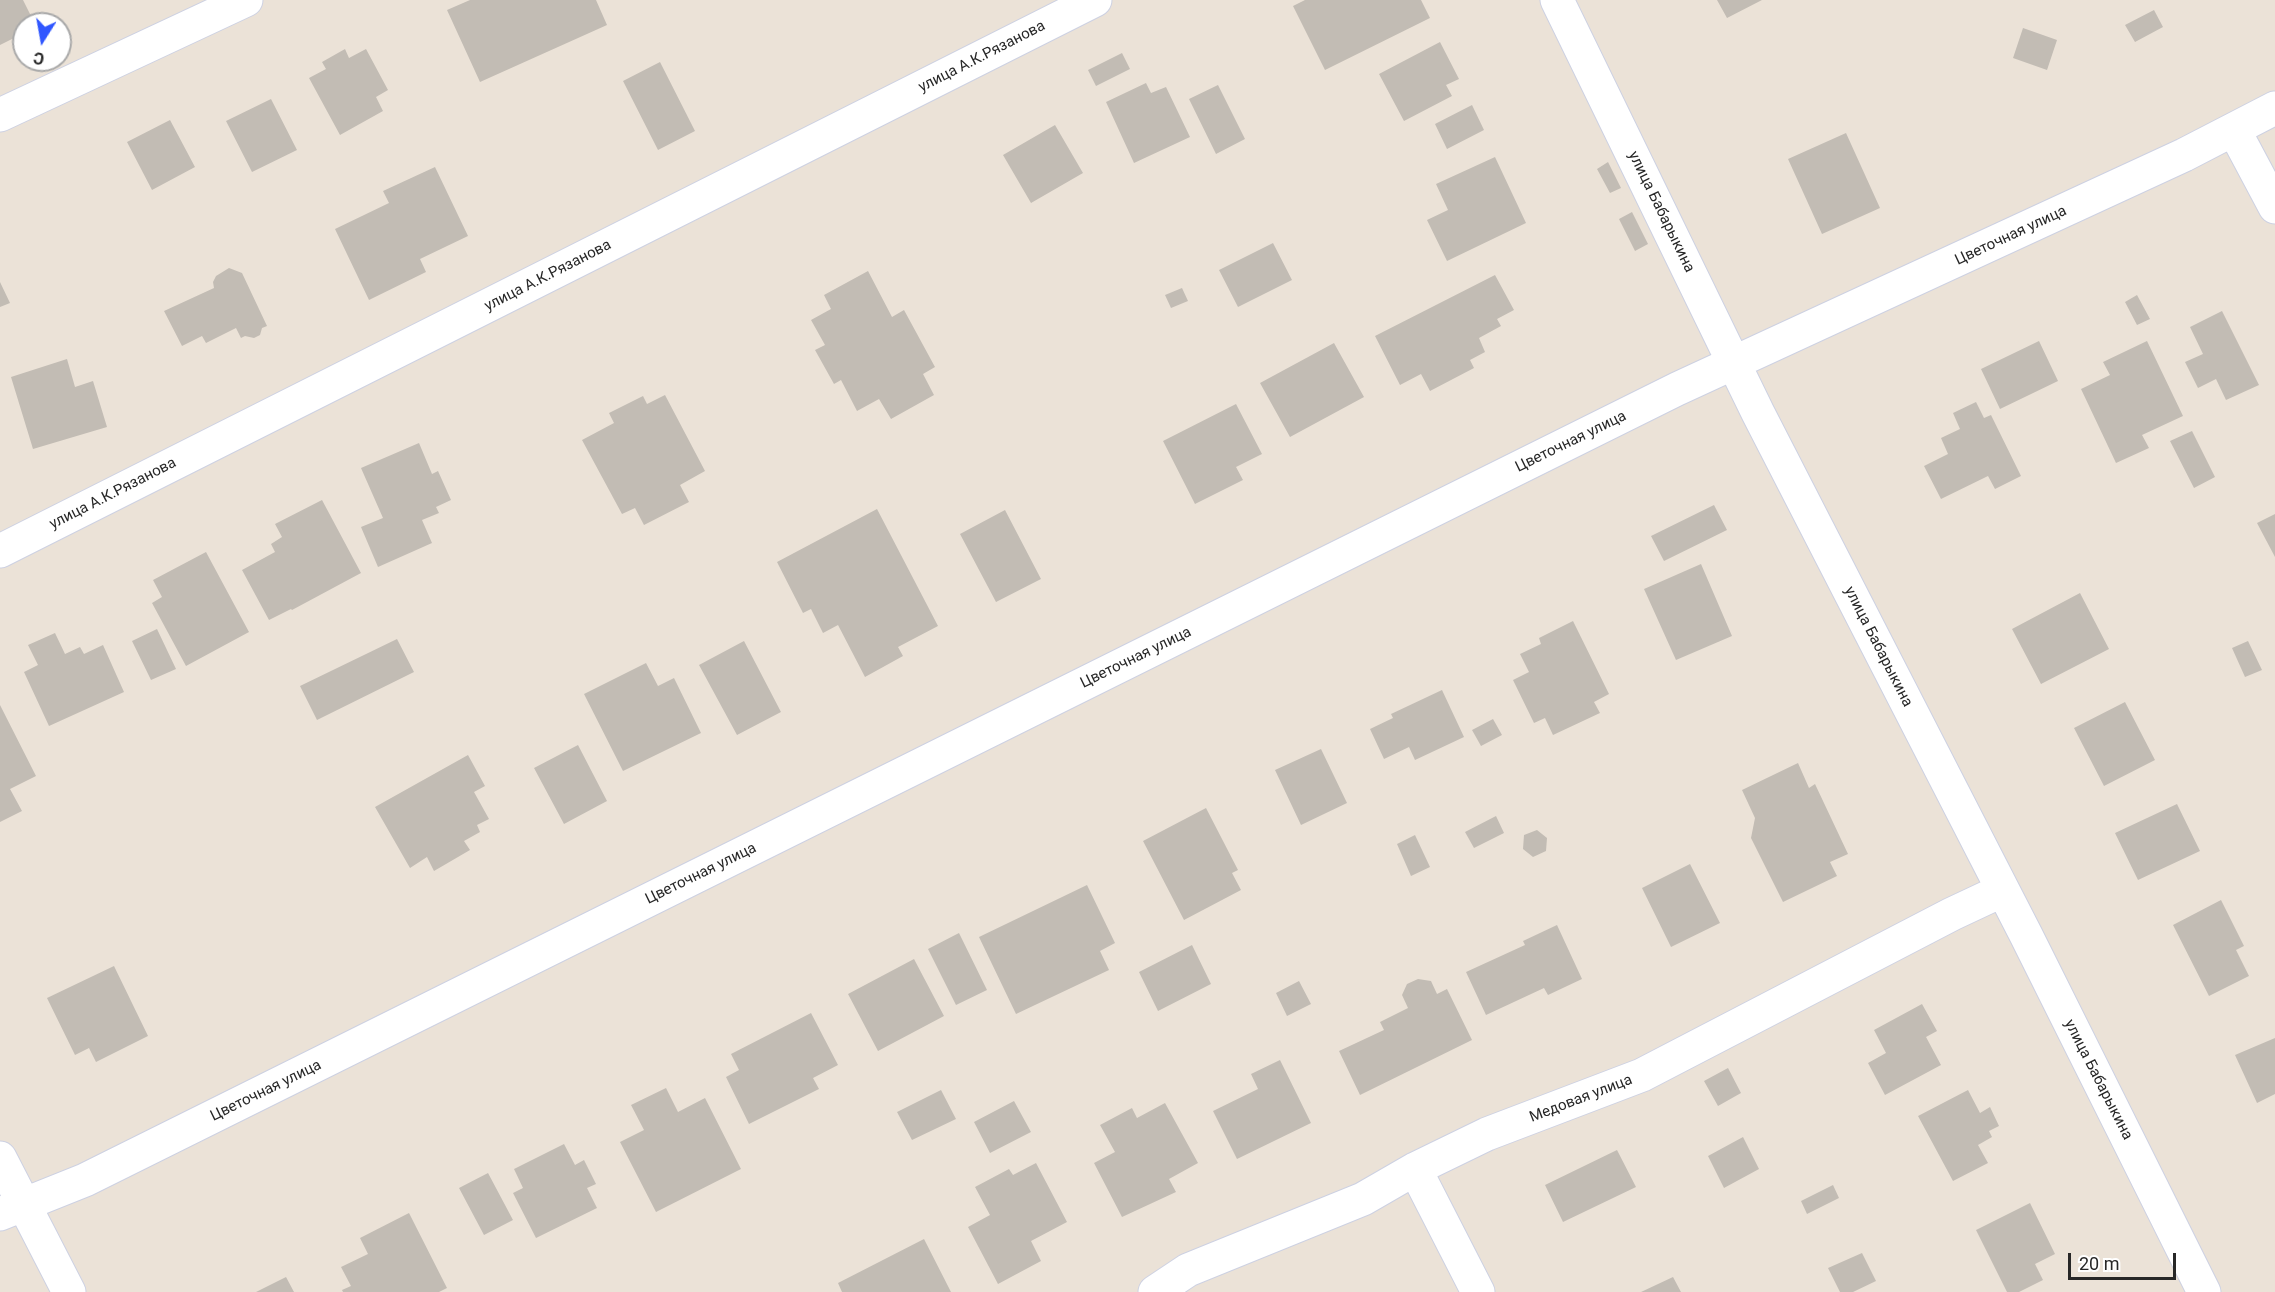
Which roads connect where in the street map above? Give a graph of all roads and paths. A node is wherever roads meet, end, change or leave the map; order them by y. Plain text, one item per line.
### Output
1 (246, 0) edge
2 (1095, 0) edge
3 (1557, 0) edge
4 (2275, 108) edge
5 (0, 115) edge
6 (2234, 130) junction
7 (2275, 207) edge
8 (1734, 364) junction
9 (0, 551) edge
10 (2001, 891) junction
11 (0, 1158) edge
12 (1415, 1169) junction
13 (12, 1210) edge
14 (69, 1292) edge
15 (1155, 1292) edge
16 (1478, 1292) edge
17 (2204, 1292) edge

1 - 5 street
2 - 9 street, улица А.К.Рязанова
3 - 8 street, улица Бабарыкина
4 - 6 street, Цветочная улица
6 - 7 street
6 - 8 street, Цветочная улица
8 - 10 street, улица Бабарыкина
8 - 13 street, Цветочная улица
10 - 12 street, Медовая улица
10 - 17 street, улица Бабарыкина
11 - 13 street
12 - 15 street, Медовая улица
12 - 16 street
13 - 14 street

